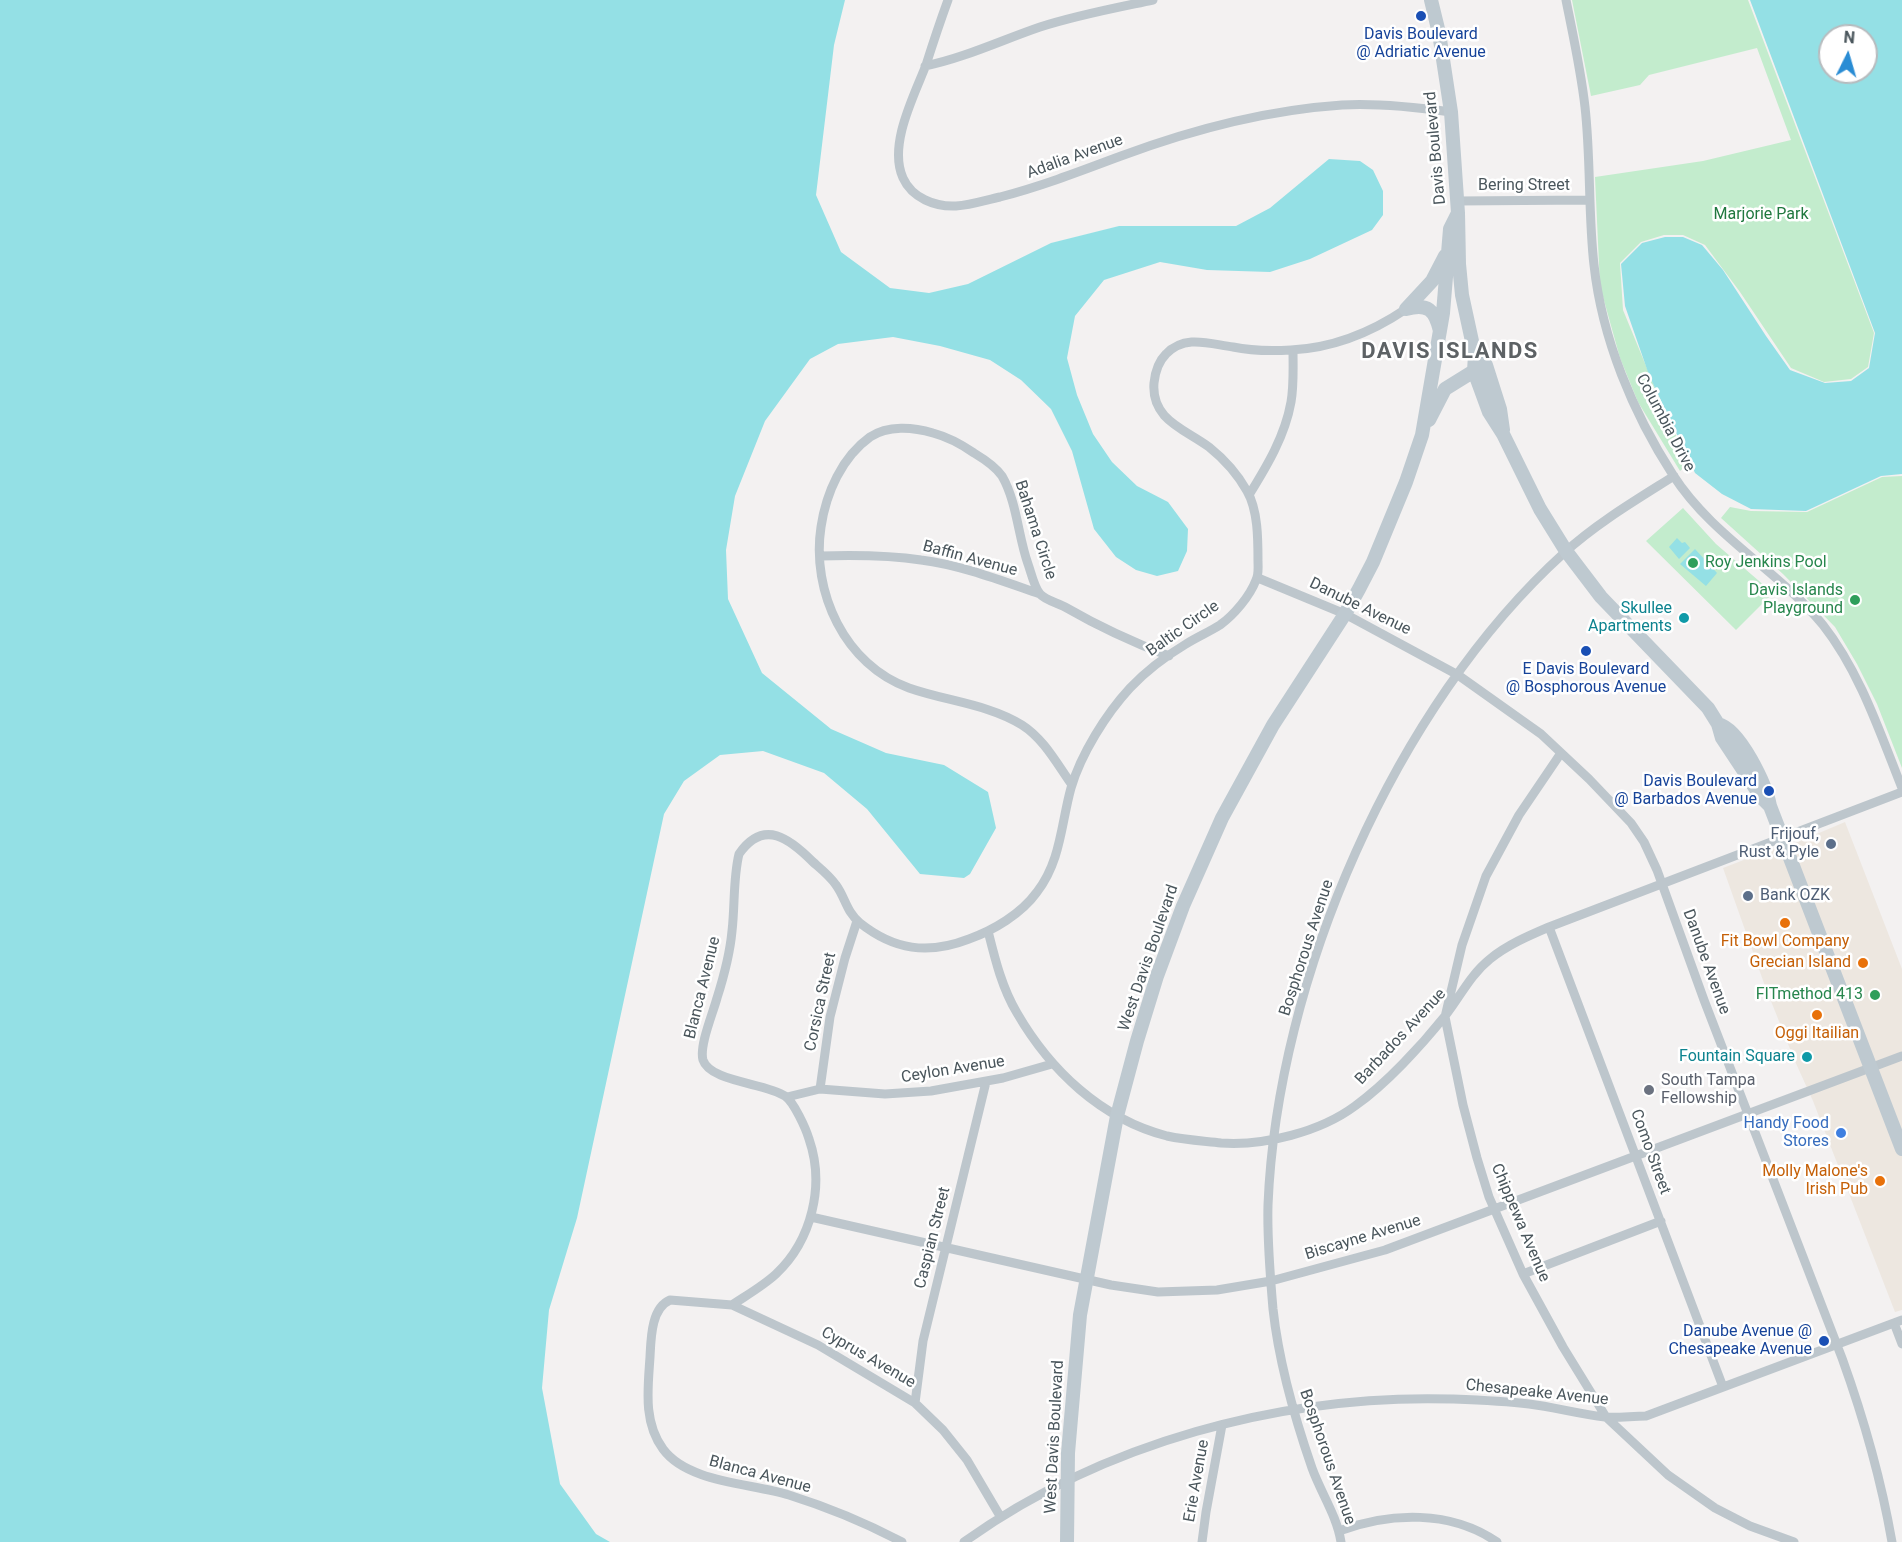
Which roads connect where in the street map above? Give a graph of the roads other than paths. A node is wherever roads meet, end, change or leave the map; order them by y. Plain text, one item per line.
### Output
1 (948, 0) edge
2 (1153, 0) edge
3 (1431, 0) edge
4 (1566, 0) edge
5 (1138, 1) edge
6 (925, 66) junction
7 (1451, 112) junction
8 (1590, 200) junction
9 (1458, 207) junction
10 (1447, 251) junction
11 (1406, 309) junction
12 (1440, 331) junction
13 (1293, 350) junction
14 (1475, 355) junction
15 (1474, 371) junction
16 (1503, 434) junction
17 (1422, 435) junction
18 (1674, 476) junction
19 (1250, 495) junction
20 (1566, 551) junction
21 (820, 556) junction
22 (1258, 578) junction
23 (1040, 594) junction
24 (1346, 614) junction
25 (1168, 656) junction
26 (1458, 675) junction
27 (1561, 753) junction
28 (1072, 785) junction
29 (1902, 788) edge
30 (1902, 792) edge
31 (1783, 838) junction
32 (1662, 884) junction
33 (857, 921) junction
34 (1549, 927) junction
35 (988, 931) junction
36 (1445, 1017) junction
37 (1902, 1056) edge
38 (1052, 1064) junction
39 (1871, 1068) junction
40 (986, 1082) junction
41 (820, 1089) junction
42 (787, 1097) junction
43 (1749, 1114) junction
44 (1117, 1116) junction
45 (1274, 1140) junction
46 (1902, 1149) edge
47 (1636, 1157) junction
48 (1494, 1210) junction
49 (811, 1217) junction
50 (1661, 1221) junction
51 (946, 1248) junction
52 (1523, 1274) junction
53 (1086, 1281) junction
54 (1270, 1281) junction
55 (670, 1300) joint
56 (732, 1305) junction
57 (1898, 1322) edge
58 (1902, 1344) edge
59 (1837, 1345) junction
60 (1723, 1387) junction
61 (915, 1403) junction
62 (1293, 1410) junction
63 (1606, 1417) junction
64 (1222, 1425) junction
65 (1067, 1481) junction
66 (1000, 1516) junction
67 (1339, 1531) junction
68 (902, 1542) edge
69 (964, 1542) edge
70 (1067, 1542) edge
71 (1202, 1542) edge
72 (1341, 1542) edge
73 (1347, 1542) edge
74 (1497, 1542) edge
75 (1794, 1542) edge
76 (1892, 1542) edge

1 - 6 street, Adalia Avenue
2 - 5 street
3 - 7 street, Davis Boulevard
4 - 8 street, Columbia Drive
5 - 6 street
6 - 7 street, Adalia Avenue
7 - 9 street, Davis Boulevard
8 - 9 street, Bering Street
8 - 18 street, Columbia Drive
9 - 10 street, West Davis Boulevard
9 - 14 street, Davis Boulevard
10 - 11 street
10 - 12 street, West Davis Boulevard
11 - 12 street
11 - 13 street
12 - 17 street, West Davis Boulevard
13 - 19 street
13 - 19 street
14 - 15 street
14 - 16 street
15 - 16 street
15 - 17 street, West Davis Boulevard
16 - 20 street
17 - 24 street, West Davis Boulevard
18 - 20 street, Bosphorous Avenue
18 - 29 street, Columbia Drive
19 - 22 street
20 - 26 street, Bosphorous Avenue
20 - 31 street
21 - 23 street, Baffin Avenue
21 - 23 street, Bahama Circle
21 - 28 street, Bahama Circle
22 - 24 street, Danube Avenue
22 - 25 street, Baltic Circle
23 - 25 street, Bahama Circle
24 - 26 street, Danube Avenue
24 - 44 street, West Davis Boulevard
25 - 28 street, Baltic Circle
26 - 27 street, Danube Avenue
26 - 45 street, Bosphorous Avenue
27 - 32 street, Danube Avenue
27 - 36 street, Chippewa Avenue
28 - 35 street, Baltic Circle
30 - 31 street, Barbados Avenue
31 - 32 street, Barbados Avenue
31 - 39 street
32 - 34 street, Barbados Avenue
32 - 43 street, Danube Avenue
33 - 35 street, Baltic Circle
33 - 41 street, Corsica Street
33 - 42 street, Blanca Avenue
34 - 36 street, Barbados Avenue
34 - 47 street, Como Street
35 - 38 street, Barbados Avenue
36 - 45 street, Barbados Avenue
36 - 48 street, Chippewa Avenue
37 - 39 street, Biscayne Avenue
38 - 40 street, Ceylon Avenue
38 - 44 street, Barbados Avenue
39 - 43 street, Biscayne Avenue
39 - 46 street
40 - 41 street, Ceylon Avenue
40 - 51 street, Caspian Street
41 - 42 street, Ceylon Avenue
42 - 49 street
43 - 47 street, Biscayne Avenue
43 - 59 street, Danube Avenue
44 - 45 street, Barbados Avenue
44 - 53 street, West Davis Boulevard
45 - 54 street, Bosphorous Avenue
47 - 48 street, Biscayne Avenue
47 - 50 street, Como Street
48 - 52 street, Chippewa Avenue
48 - 54 street, Biscayne Avenue
49 - 51 street, Biscayne Avenue
49 - 56 street
50 - 52 street
50 - 60 street, Como Street
51 - 53 street, Biscayne Avenue
51 - 61 street, Caspian Street
52 - 63 street, Chippewa Avenue
53 - 54 street, Biscayne Avenue
53 - 65 street, West Davis Boulevard
54 - 62 street, Bosphorous Avenue
55 - 56 street, Cyprus Avenue
55 - 68 street, Blanca Avenue
56 - 61 street, Cyprus Avenue
57 - 58 street
57 - 59 street, Chesapeake Avenue
59 - 60 street, Chesapeake Avenue
59 - 76 street, Danube Avenue
60 - 63 street, Chesapeake Avenue
61 - 66 street, Cyprus Avenue
62 - 63 street, Chesapeake Avenue
62 - 64 street, Chesapeake Avenue
62 - 67 street, Bosphorous Avenue
63 - 75 street, Chippewa Avenue
64 - 65 street, Chesapeake Avenue
64 - 71 street, Erie Avenue
65 - 66 street, Chesapeake Avenue
65 - 70 street, West Davis Boulevard
66 - 69 street, Chesapeake Avenue
67 - 72 street, Bosphorous Avenue
67 - 73 street
67 - 74 street

